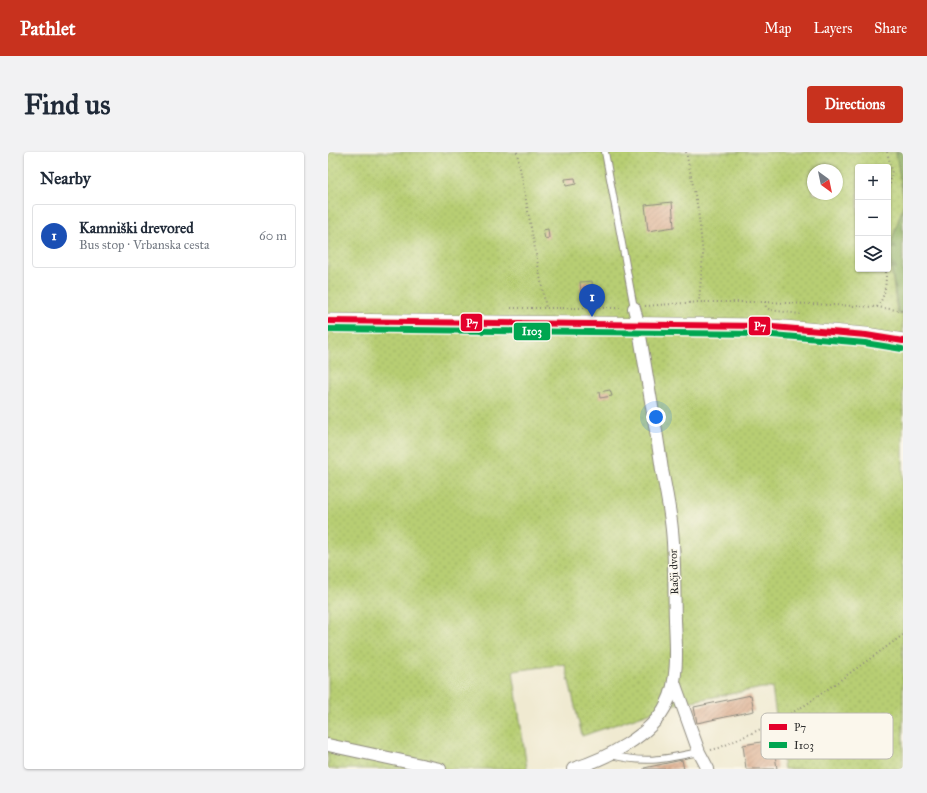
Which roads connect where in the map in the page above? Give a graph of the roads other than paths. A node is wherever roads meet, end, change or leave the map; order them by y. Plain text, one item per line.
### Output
1 (605, 152) edge
2 (634, 308) joint
3 (328, 321) edge
4 (638, 324) junction
5 (903, 341) edge
6 (674, 682) junction
7 (328, 745) edge
8 (699, 752) junction
9 (609, 754) junction
10 (440, 769) edge
11 (573, 769) edge
12 (708, 769) edge

1 - 2 lane
2 - 4 street, Račji dvor
3 - 4 street
4 - 5 street
4 - 6 street, Račji dvor
6 - 8 street
6 - 9 street, Račji dvor
7 - 10 street
8 - 9 lane
8 - 12 street
9 - 11 street, Račji dvor

